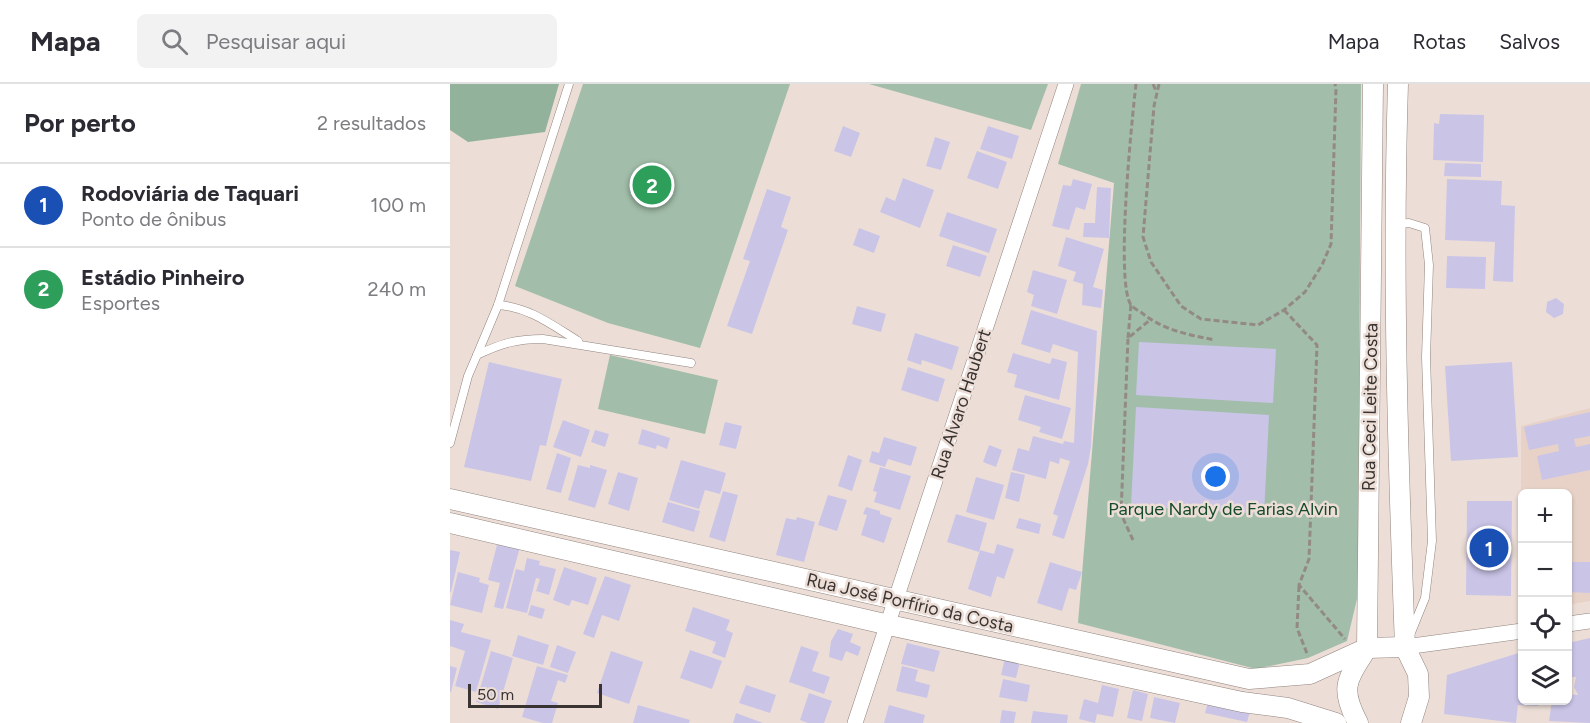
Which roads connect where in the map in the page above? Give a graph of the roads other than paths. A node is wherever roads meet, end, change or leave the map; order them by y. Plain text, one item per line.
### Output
1 (569, 84) edge
2 (1066, 84) edge
3 (1373, 84) edge
4 (1398, 84) edge
5 (1372, 224) junction
6 (1395, 224) junction
7 (498, 305) junction
8 (582, 344) junction
9 (477, 355) junction
10 (690, 363) dead end
11 (450, 443) edge
12 (450, 500) edge
13 (450, 523) edge
14 (637, 542) junction
15 (631, 565) junction
16 (896, 601) junction
17 (1590, 621) edge
18 (1572, 623) edge
19 (889, 625) junction
20 (1518, 632) edge
21 (1405, 647) junction
22 (1367, 648) junction
23 (855, 723) edge
24 (1336, 723) edge
25 (1358, 723) edge
26 (1411, 723) edge

1 - 7 lane
2 - 16 street, Rua Alvaro Haubert
3 - 5 street, Rua Ceci Leite Costa
4 - 6 street, Rua Ceci Leite Costa
5 - 6 street
5 - 22 street, Rua Ceci Leite Costa
6 - 21 street, Rua Ceci Leite Costa
6 - 21 lane
7 - 8 lane
7 - 9 lane
8 - 9 lane
8 - 10 lane
9 - 11 lane
12 - 14 street, Rua José Porfírio da Costa
13 - 15 street, Rua José Porfírio da Costa
14 - 15 street
14 - 16 street, Rua José Porfírio da Costa
15 - 19 street, Rua José Porfírio da Costa
16 - 19 street, Rua Alvaro Haubert
16 - 22 street, Rua José Porfírio da Costa
17 - 18 street
19 - 23 street, Rua Alvaro Haubert
19 - 24 street, Rua José Porfírio da Costa
20 - 21 street
21 - 22 street
21 - 26 street, Rua Ceci Leite Costa
22 - 25 street

